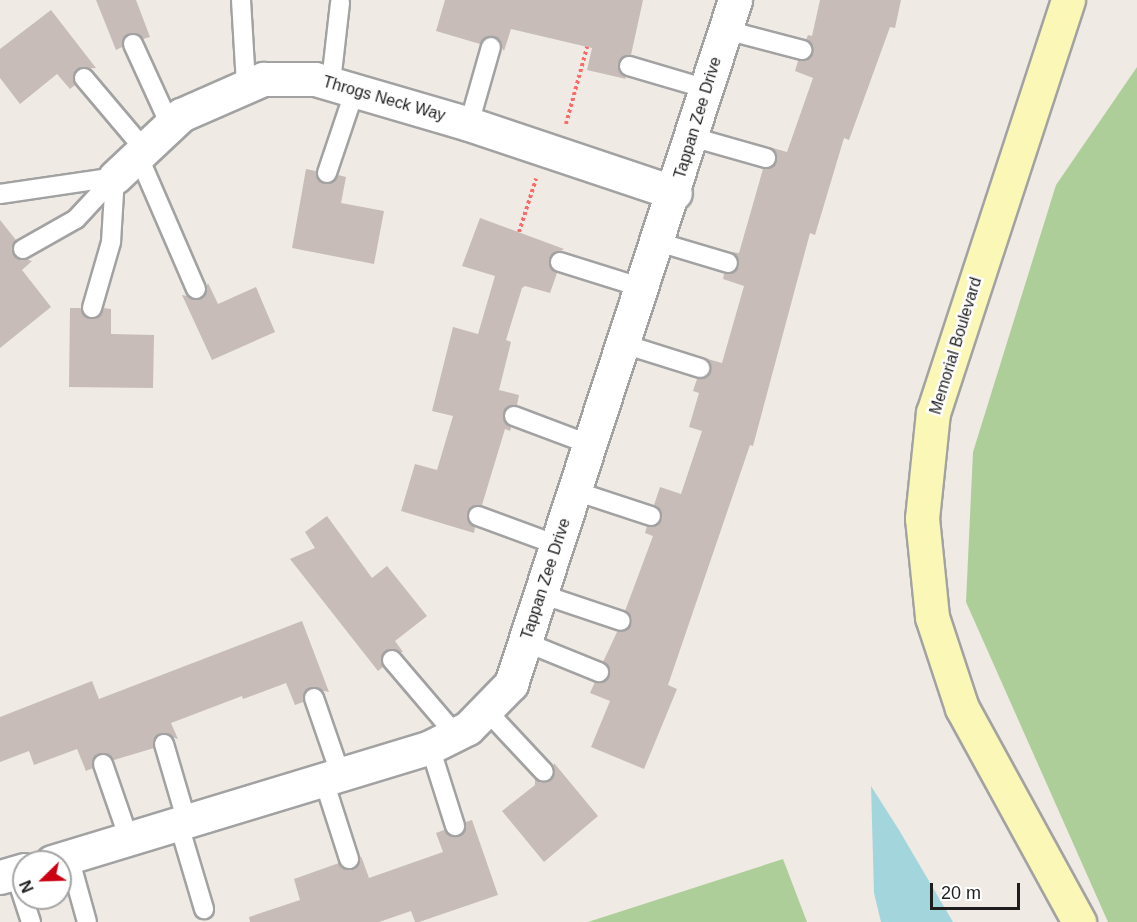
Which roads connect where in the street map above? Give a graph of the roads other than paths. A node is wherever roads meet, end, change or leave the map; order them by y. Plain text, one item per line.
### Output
1 (241, 0) edge
2 (1068, 0) edge
3 (340, 3) dead end
4 (730, 15) edge
5 (133, 44) dead end
6 (492, 47) dead end
7 (802, 50) dead end
8 (628, 66) dead end
9 (84, 78) dead end
10 (246, 84) junction
11 (343, 86) junction
12 (707, 89) junction
13 (469, 124) junction
14 (170, 126) junction
15 (692, 136) junction
16 (766, 158) dead end
17 (132, 161) junction
18 (327, 173) dead end
19 (675, 193) junction
20 (0, 194) edge
21 (658, 242) junction
22 (23, 249) dead end
23 (560, 262) dead end
24 (728, 263) dead end
25 (643, 288) junction
26 (196, 289) dead end
27 (92, 308) dead end
28 (624, 344) junction
29 (700, 368) dead end
30 (514, 417) dead end
31 (591, 445) junction
32 (575, 491) junction
33 (478, 516) dead end
34 (651, 516) dead end
35 (557, 545) junction
36 (541, 594) junction
37 (621, 621) dead end
38 (525, 642) junction
39 (392, 660) dead end
40 (599, 672) dead end
41 (314, 698) dead end
42 (487, 711) junction
43 (443, 741) junction
44 (164, 744) dead end
45 (103, 764) dead end
46 (543, 772) dead end
47 (332, 779) junction
48 (183, 823) junction
49 (454, 826) dead end
50 (129, 839) junction
51 (72, 857) edge
52 (349, 860) dead end
53 (72, 886) edge
54 (204, 909) dead end
55 (87, 922) edge
56 (1079, 922) edge

1 - 10 lane
2 - 56 street, Memorial Boulevard
3 - 11 lane
4 - 7 lane
4 - 12 street, Tappan Zee Drive
5 - 14 lane
6 - 13 lane
8 - 12 lane
9 - 17 lane
10 - 11 street, Throgs Neck Way
10 - 14 street, Throgs Neck Way
11 - 13 street, Throgs Neck Way
11 - 18 lane
12 - 15 street, Tappan Zee Drive
13 - 19 street, Throgs Neck Way
14 - 17 street, Throgs Neck Way
15 - 16 lane
15 - 19 street, Tappan Zee Drive
17 - 20 lane
17 - 22 lane
17 - 26 lane
17 - 27 lane
19 - 21 street, Tappan Zee Drive
21 - 24 lane
21 - 25 street, Tappan Zee Drive
23 - 25 lane
25 - 28 street, Tappan Zee Drive
28 - 29 lane
28 - 31 street, Tappan Zee Drive
30 - 31 lane
31 - 32 street, Tappan Zee Drive
32 - 34 lane
32 - 35 street, Tappan Zee Drive
33 - 35 lane
35 - 36 street, Tappan Zee Drive
36 - 37 lane
36 - 38 street, Tappan Zee Drive
38 - 40 lane
38 - 42 street, Tappan Zee Drive
39 - 43 lane
41 - 47 lane
42 - 43 street, Tappan Zee Drive
42 - 46 lane
43 - 47 street, Tappan Zee Drive
43 - 49 lane
44 - 48 lane
45 - 50 lane
47 - 48 street, Tappan Zee Drive
47 - 52 lane
48 - 50 street, Tappan Zee Drive
48 - 54 lane
50 - 51 street, Tappan Zee Drive
53 - 55 lane

